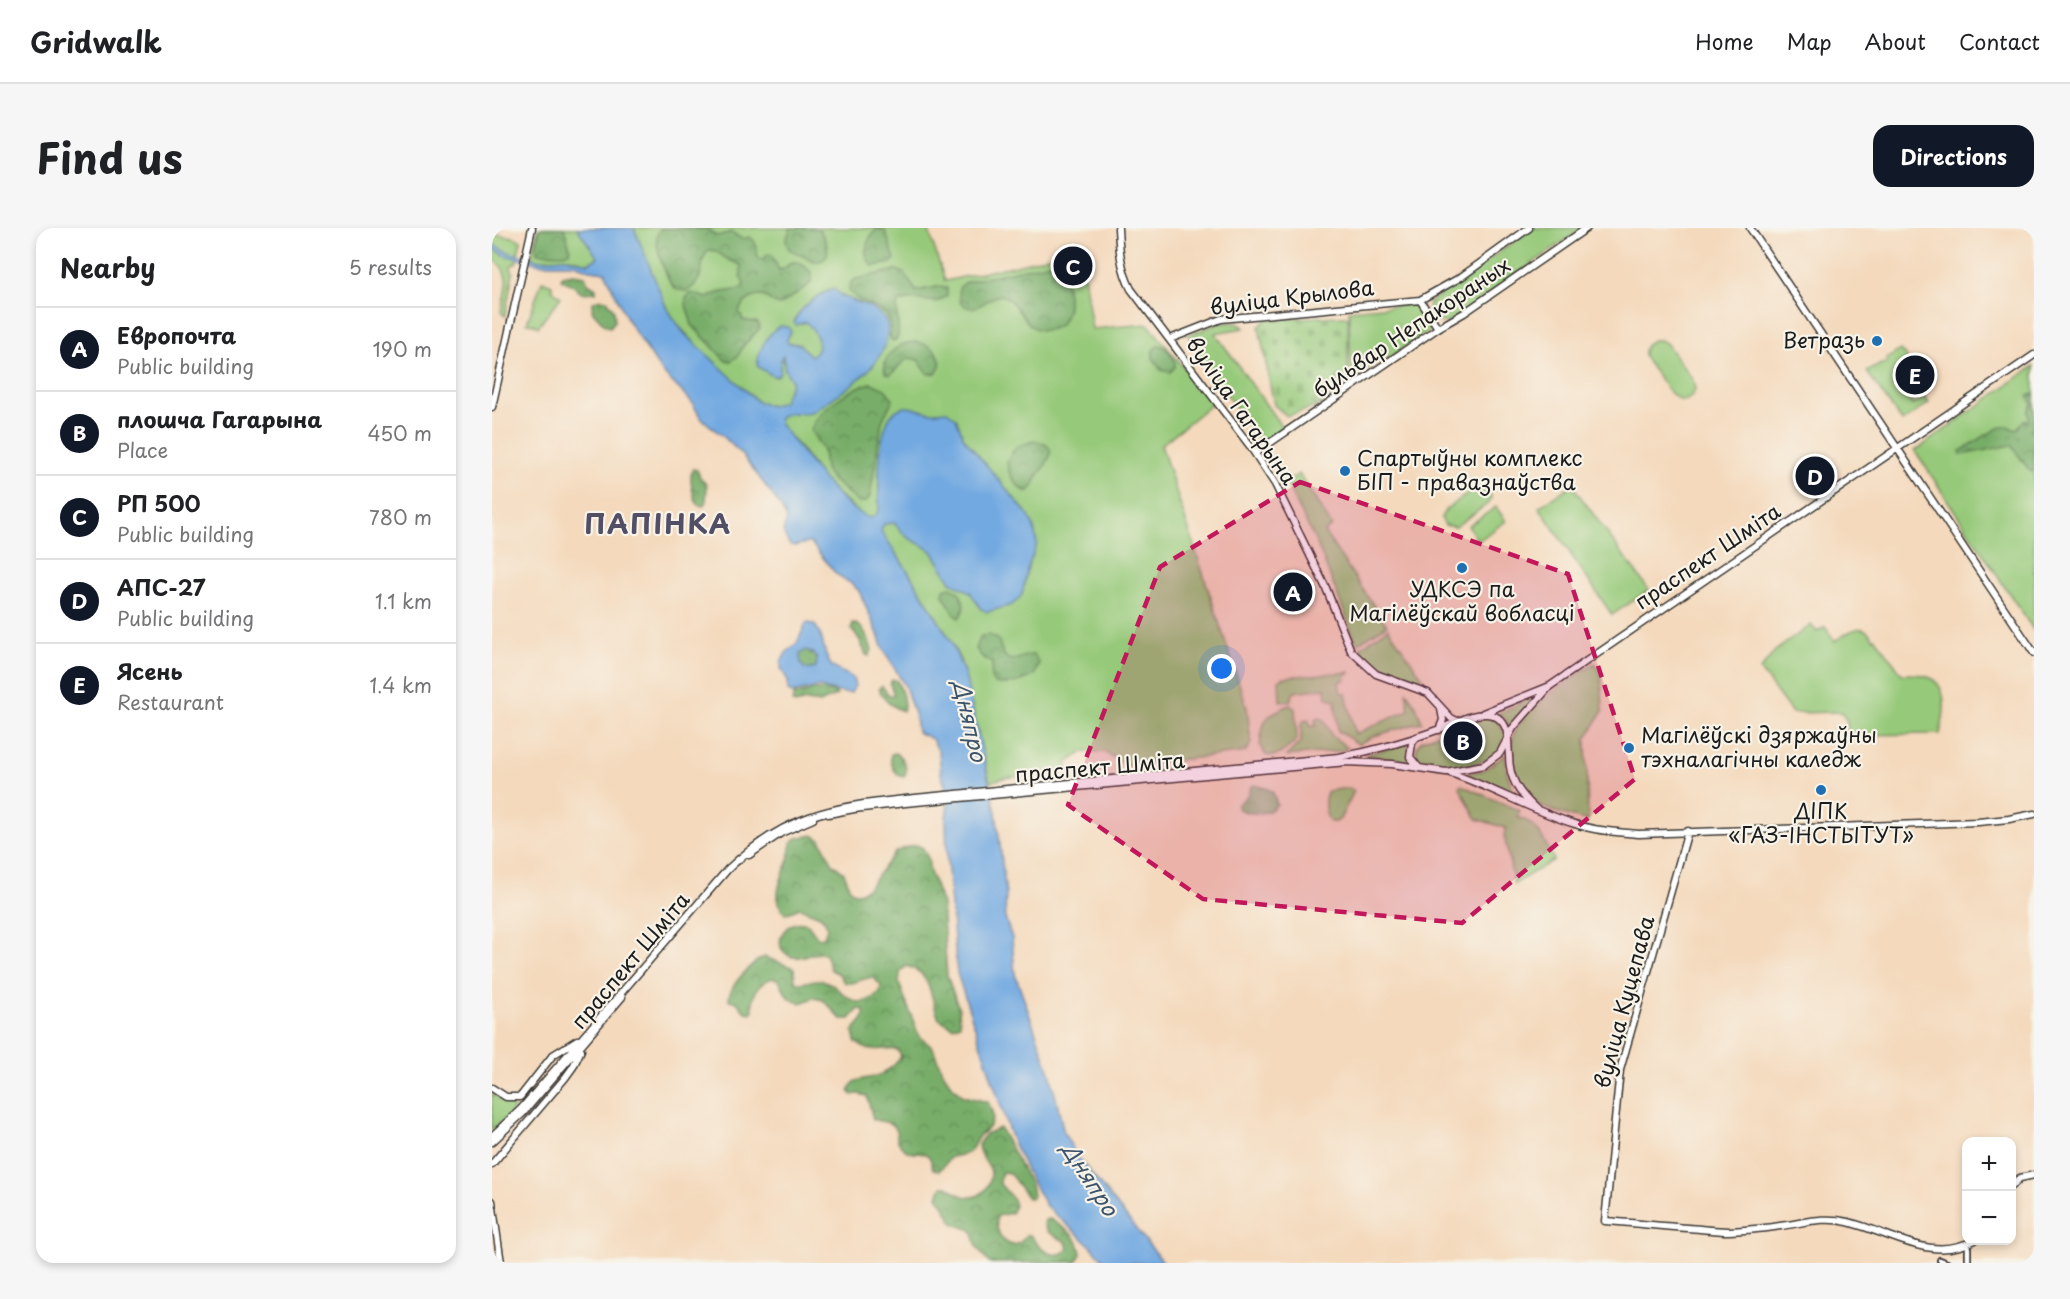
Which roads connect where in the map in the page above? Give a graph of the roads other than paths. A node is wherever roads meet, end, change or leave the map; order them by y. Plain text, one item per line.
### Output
1 (532, 228) edge
2 (1118, 228) edge
3 (1529, 228) edge
4 (1587, 228) edge
5 (1750, 228) edge
6 (1420, 300) junction
7 (1438, 328) junction
8 (1170, 339) junction
9 (2034, 355) edge
10 (492, 407) edge
11 (1897, 448) junction
12 (1255, 453) junction
13 (2034, 652) edge
14 (1550, 686) junction
15 (1440, 706) junction
16 (1480, 714) junction
17 (1459, 722) junction
18 (1439, 730) junction
19 (1416, 738) junction
20 (1508, 739) junction
21 (1419, 768) junction
22 (1446, 772) junction
23 (1074, 785) junction
24 (1534, 808) junction
25 (2034, 814) edge
26 (1688, 831) junction
27 (584, 1039) junction
28 (492, 1089) edge
29 (492, 1136) edge
30 (492, 1142) edge
31 (492, 1164) edge
32 (2032, 1175) edge
33 (2016, 1182) edge
34 (492, 1201) edge
35 (1970, 1245) edge
36 (1902, 1249) dead end
37 (1965, 1250) joint
38 (1954, 1257) dead end
39 (1930, 1260) dead end
40 (1944, 1262) edge
41 (501, 1263) edge
42 (1968, 1263) edge

1 - 10 main road
2 - 8 main road, вуліца Гагарына
3 - 6 main road
4 - 7 main road, бульвар Непакораных
5 - 11 main road
6 - 7 main road
6 - 8 main road, вуліца Крылова
7 - 12 main road, бульвар Непакораных
8 - 12 main road, вуліца Гагарына
9 - 11 main road, праспект Шміта
11 - 13 main road
11 - 14 main road, праспект Шміта
12 - 15 main road, вуліца Гагарына
14 - 16 main road, праспект Шміта
14 - 20 main road, праспект Шміта
15 - 17 main road, вуліца Гагарына
15 - 18 main road
16 - 17 main road, праспект Шміта
16 - 20 main road
17 - 18 main road, праспект Шміта
18 - 19 main road, праспект Шміта
19 - 21 main road
19 - 23 main road, праспект Шміта
20 - 22 main road, праспект Шміта
20 - 24 main road
21 - 22 main road, праспект Шміта
21 - 23 main road, праспект Шміта
22 - 24 main road
23 - 27 main road, праспект Шміта
24 - 26 main road
25 - 26 main road
26 - 36 main road, вуліца Куцепава
27 - 28 main road
27 - 29 main road, праспект Шміта
27 - 30 main road, праспект Шміта
27 - 31 main road
32 - 33 main road
34 - 41 main road
35 - 37 main road
37 - 42 street
38 - 40 main road
39 - 40 main road

